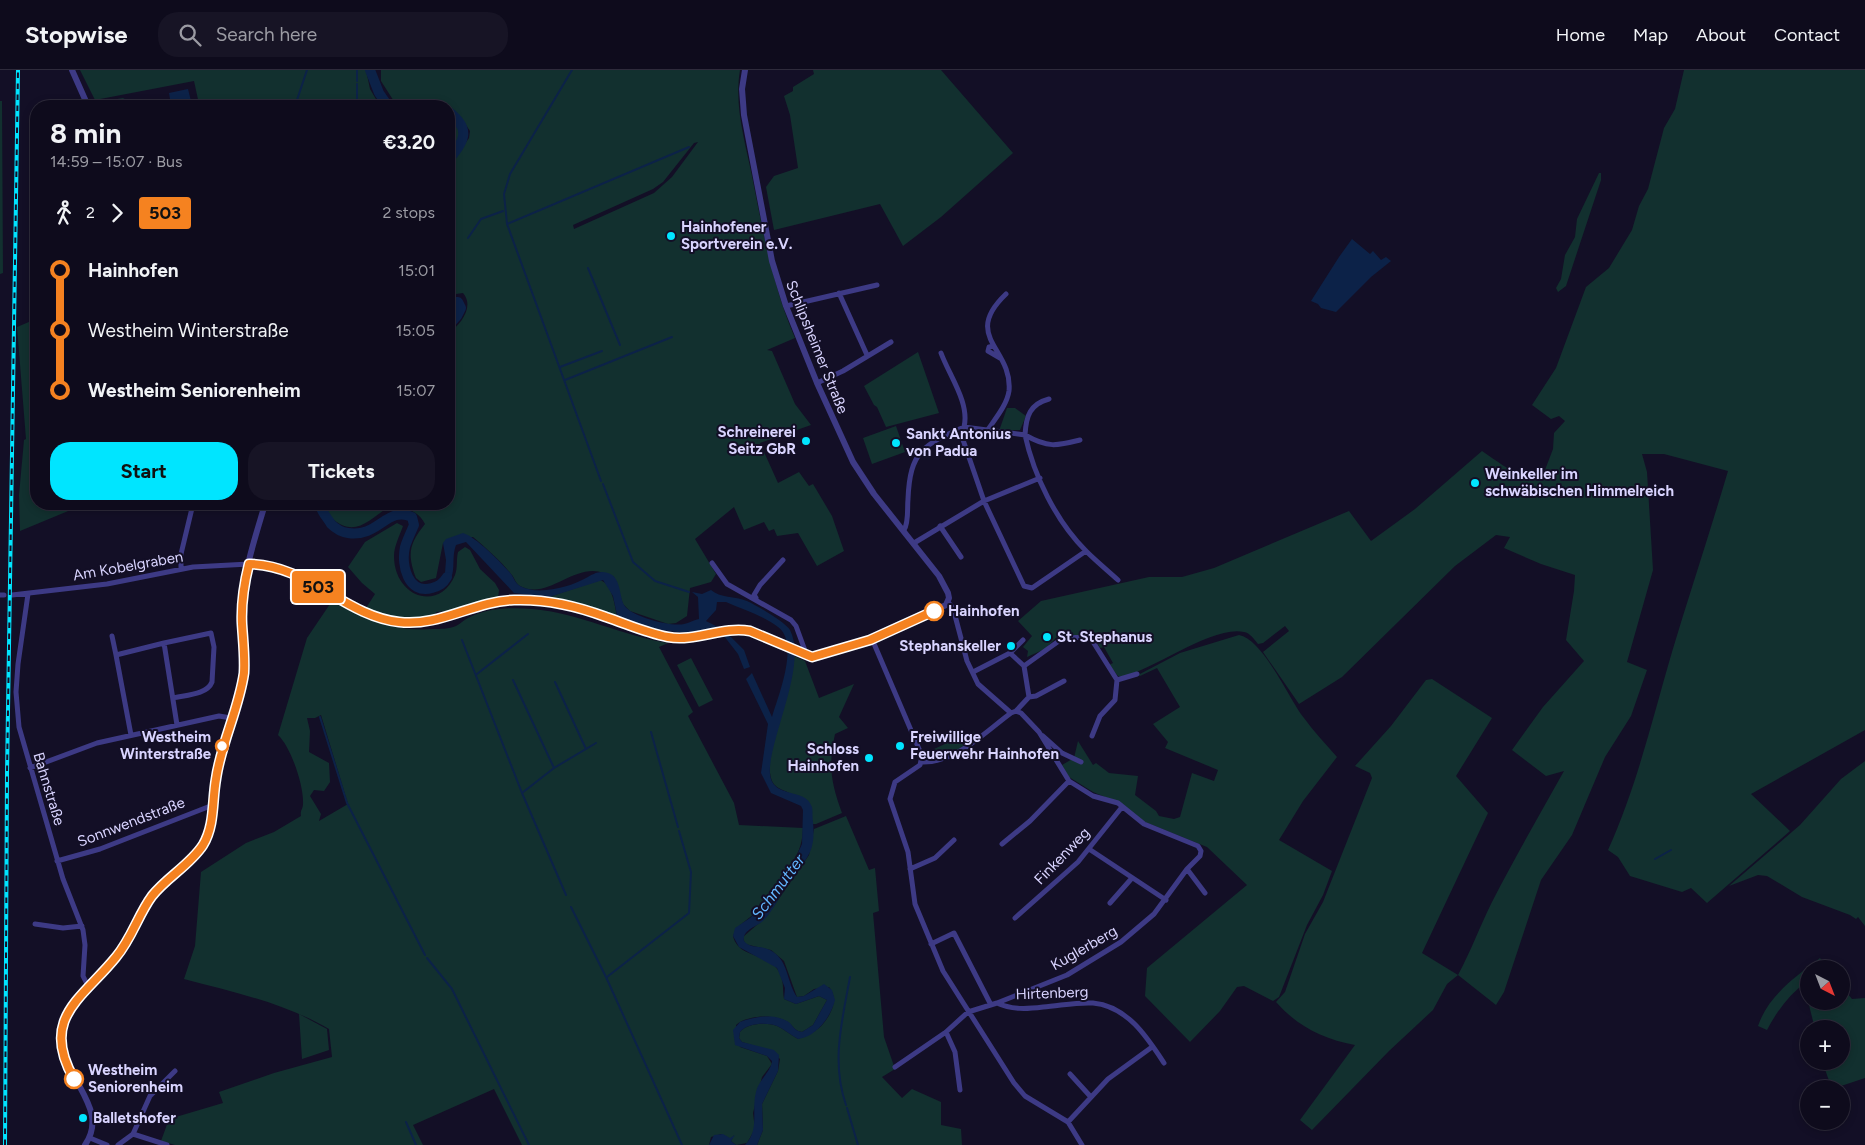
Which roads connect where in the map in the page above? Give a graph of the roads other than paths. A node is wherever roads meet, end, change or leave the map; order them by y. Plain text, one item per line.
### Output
1 (72, 70) edge
2 (745, 70) edge
3 (85, 100) edge
4 (877, 285) dead end
5 (839, 293) junction
6 (1006, 294) dead end
7 (786, 306) junction
8 (891, 342) dead end
9 (942, 352) dead end
10 (867, 355) junction
11 (817, 383) junction
12 (1049, 399) dead end
13 (964, 427) junction
14 (987, 431) junction
15 (1025, 435) junction
16 (1080, 440) dead end
17 (1040, 478) junction
18 (984, 501) junction
19 (192, 510) edge
20 (264, 510) edge
21 (940, 526) junction
22 (904, 530) junction
23 (914, 542) junction
24 (1086, 551) junction
25 (961, 557) dead end
26 (783, 560) dead end
27 (712, 563) dead end
28 (249, 564) junction
29 (182, 569) junction
30 (1118, 580) dead end
31 (28, 594) junction
32 (12, 595) dead end
33 (756, 598) junction
34 (948, 602) junction
35 (112, 636) dead end
36 (872, 639) junction
37 (1023, 640) dead end
38 (164, 643) junction
39 (1010, 653) junction
40 (116, 655) junction
41 (805, 656) junction
42 (1024, 666) junction
43 (973, 672) junction
44 (1137, 674) dead end
45 (1117, 680) junction
46 (1064, 681) dead end
47 (1029, 697) junction
48 (173, 698) junction
49 (1014, 712) junction
50 (231, 718) junction
51 (177, 725) junction
52 (1039, 732) junction
53 (131, 735) junction
54 (1092, 736) dead end
55 (922, 762) junction
56 (1081, 762) dead end
57 (30, 768) junction
58 (1069, 782) junction
59 (213, 805) junction
60 (1122, 807) junction
61 (954, 840) dead end
62 (1002, 844) dead end
63 (1088, 849) junction
64 (57, 861) junction
65 (910, 869) junction
66 (1187, 869) junction
67 (1132, 878) junction
68 (1205, 893) dead end
69 (1166, 900) junction
70 (1110, 903) dead end
71 (1015, 918) dead end
72 (35, 924) dead end
73 (82, 926) junction
74 (931, 944) junction
75 (88, 986) junction
76 (994, 1004) junction
77 (968, 1012) junction
78 (946, 1032) junction
79 (1152, 1046) junction
80 (1164, 1063) dead end
81 (895, 1067) dead end
82 (175, 1070) dead end
83 (1070, 1074) dead end
84 (960, 1090) dead end
85 (1090, 1096) junction
86 (1068, 1122) junction
87 (133, 1134) junction
88 (90, 1138) junction
89 (85, 1145) edge
90 (107, 1145) edge
91 (118, 1145) edge
92 (167, 1145) edge
93 (1082, 1145) edge

1 - 3 street
2 - 7 street, Schlipsheimer Straße
4 - 5 street
5 - 7 street
5 - 10 street
6 - 14 street
7 - 11 street, Schlipsheimer Straße
8 - 10 street
9 - 13 street
10 - 11 street
11 - 22 street, Schlipsheimer Straße
12 - 15 street
13 - 14 street
13 - 18 street
13 - 22 street
14 - 15 street
15 - 16 street
15 - 17 street
17 - 18 street
17 - 24 street
18 - 21 street
18 - 24 street
19 - 29 street
20 - 28 street
21 - 23 street
21 - 25 street
22 - 23 street, Schlipsheimer Straße
23 - 34 street, Schlipsheimer Straße
24 - 30 street
26 - 33 street
27 - 33 street
28 - 29 street, Am Kobelgraben
28 - 41 street
28 - 50 street
29 - 31 street, Am Kobelgraben
31 - 32 street, Am Kobelgraben
31 - 57 street, Bahnstraße
33 - 41 street
34 - 36 street
34 - 43 street, Kuglerberg
35 - 40 street
36 - 41 street
36 - 55 street
37 - 39 street
38 - 40 street
38 - 48 street
38 - 48 street
39 - 42 street
39 - 43 street
40 - 53 street
42 - 45 street
42 - 47 street
43 - 49 street, Kuglerberg
44 - 45 street
45 - 54 street
46 - 47 street
47 - 49 street
48 - 51 street
49 - 52 street, Kuglerberg
49 - 55 street
50 - 51 street
50 - 59 street
51 - 53 street
52 - 56 street
52 - 58 street, Kuglerberg
53 - 57 street
55 - 65 street
57 - 64 street, Bahnstraße
58 - 60 street, Kuglerberg
58 - 62 street
59 - 64 street, Sonnwendstraße
59 - 75 street
60 - 63 street, Finkenweg
60 - 66 street, Kuglerberg
61 - 65 street
63 - 67 street
63 - 71 street, Finkenweg
64 - 73 street, Bahnstraße
65 - 74 street
66 - 68 street
66 - 69 street, Kuglerberg
67 - 69 street
67 - 70 street
69 - 76 street, Kuglerberg
72 - 73 street
73 - 75 street, Bahnstraße
74 - 76 street
74 - 77 street
75 - 88 street
76 - 77 street, Kuglerberg
76 - 79 street, Hirtenberg
77 - 78 street
77 - 86 street
78 - 81 street
78 - 84 street
79 - 80 street, Hirtenberg
79 - 85 street
82 - 87 street
83 - 85 street
85 - 86 street
86 - 93 street
87 - 91 street
87 - 92 street
88 - 89 street
88 - 90 street

